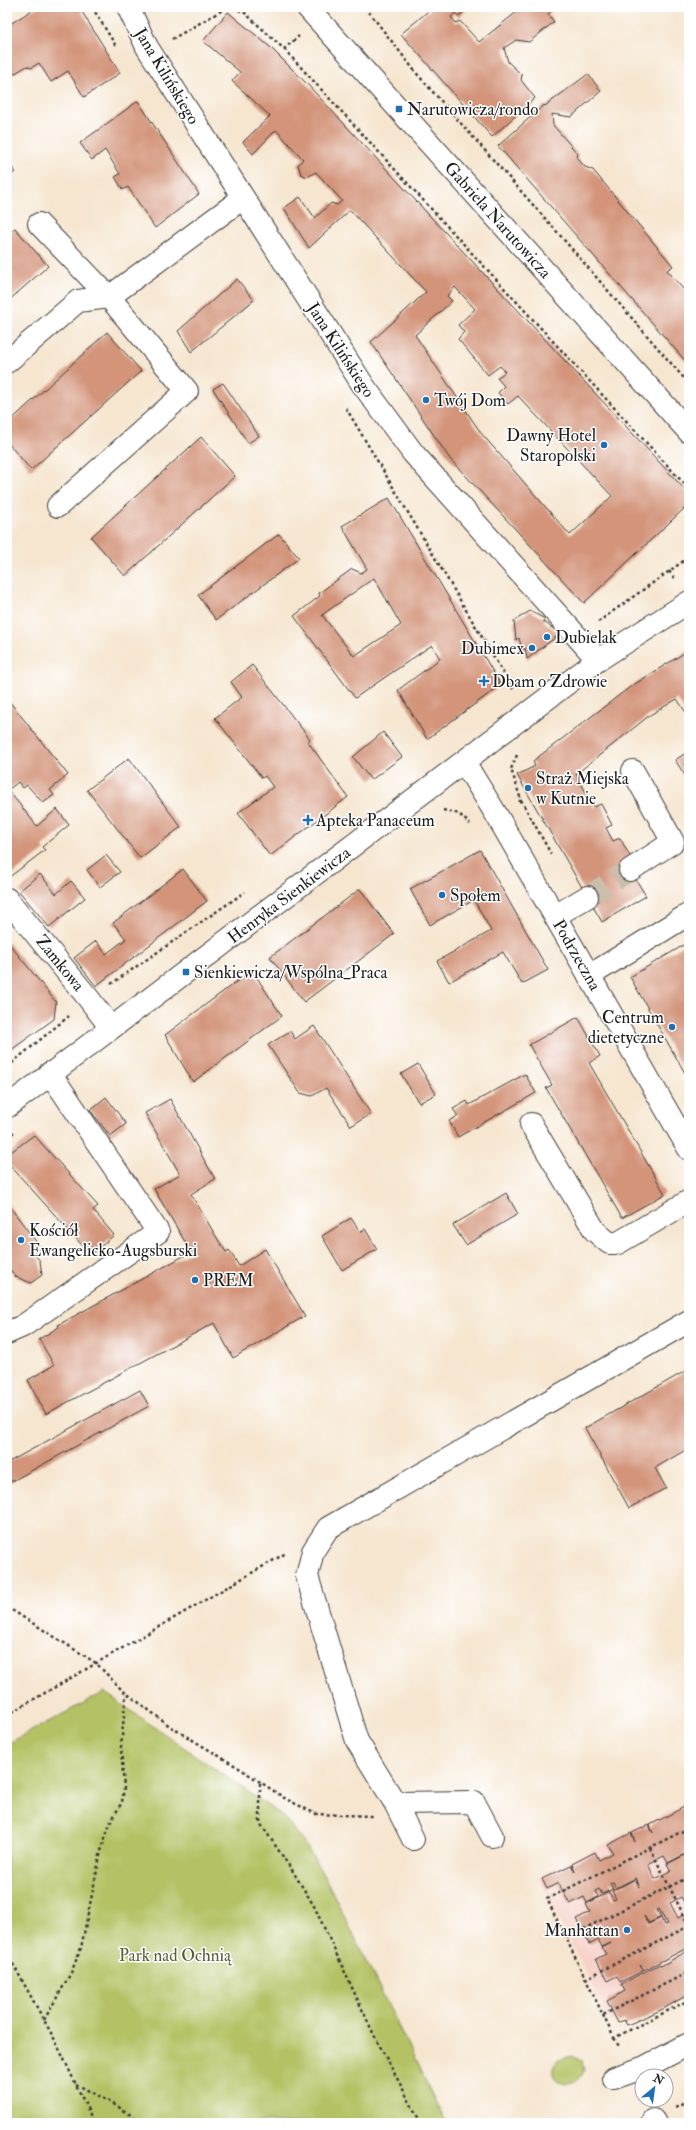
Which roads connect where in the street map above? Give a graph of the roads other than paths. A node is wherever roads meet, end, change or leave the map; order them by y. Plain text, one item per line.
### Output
1 (128, 7) edge
2 (312, 13) edge
3 (243, 198) junction
4 (39, 224) dead end
5 (109, 297) junction
6 (7, 362) edge
7 (689, 432) edge
8 (58, 506) dead end
9 (689, 602) edge
10 (598, 660) junction
11 (464, 762) junction
12 (633, 771) dead end
13 (630, 870) tunnel mouth
14 (587, 897) tunnel mouth
15 (7, 899) edge
16 (689, 914) edge
17 (555, 916) junction
18 (589, 976) junction
19 (111, 1028) junction
20 (50, 1073) junction
21 (7, 1107) edge
22 (531, 1124) dead end
23 (689, 1149) edge
24 (689, 1201) edge
25 (689, 1321) edge
26 (7, 1333) edge
27 (399, 1810) junction
28 (492, 1836) dead end
29 (413, 1839) dead end
30 (689, 2044) edge
31 (614, 2078) dead end

1 - 3 street, Jana Kilińskiego
2 - 7 street, Gabriela Narutowicza
3 - 5 street
3 - 10 street, Jana Kilińskiego
4 - 5 street
5 - 6 street
5 - 8 street
9 - 10 street, Henryka Sienkiewicza
10 - 11 street, Henryka Sienkiewicza
11 - 17 street, Podrzeczna
11 - 19 street, Henryka Sienkiewicza
12 - 13 street
14 - 17 street
15 - 19 street, Zamkowa
16 - 18 street
17 - 18 street, Podrzeczna
18 - 23 street, Podrzeczna
19 - 20 street, Henryka Sienkiewicza
20 - 21 street, Henryka Sienkiewicza
20 - 26 street
22 - 24 street
25 - 27 street
27 - 28 street
27 - 29 street
30 - 31 street

